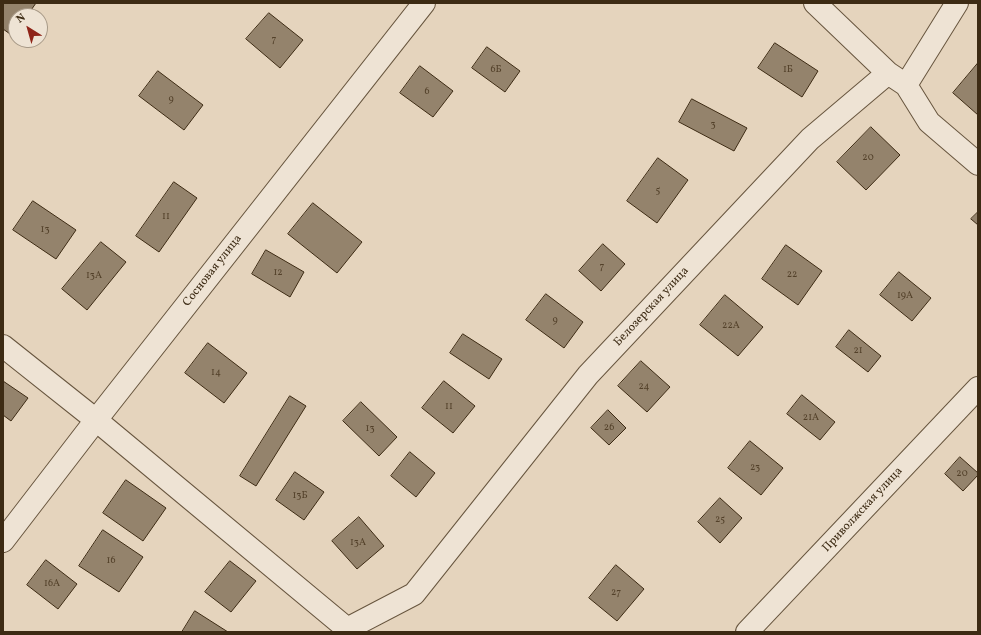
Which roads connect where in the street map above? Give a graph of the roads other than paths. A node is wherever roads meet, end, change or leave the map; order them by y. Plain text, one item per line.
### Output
1 (424, 3) edge
2 (815, 3) edge
3 (957, 3) edge
4 (888, 73) junction
5 (906, 85) junction
6 (978, 164) edge
7 (3, 346) edge
8 (978, 388) edge
9 (96, 420) junction
10 (3, 541) edge
11 (348, 631) edge
12 (747, 632) edge

1 - 9 street, Сосновая улица
2 - 4 street
3 - 5 street
4 - 5 street
4 - 11 street, Белозерская улица
5 - 6 street
7 - 9 street
8 - 12 street, Приволжская улица
9 - 10 street, Сосновая улица
9 - 11 street

